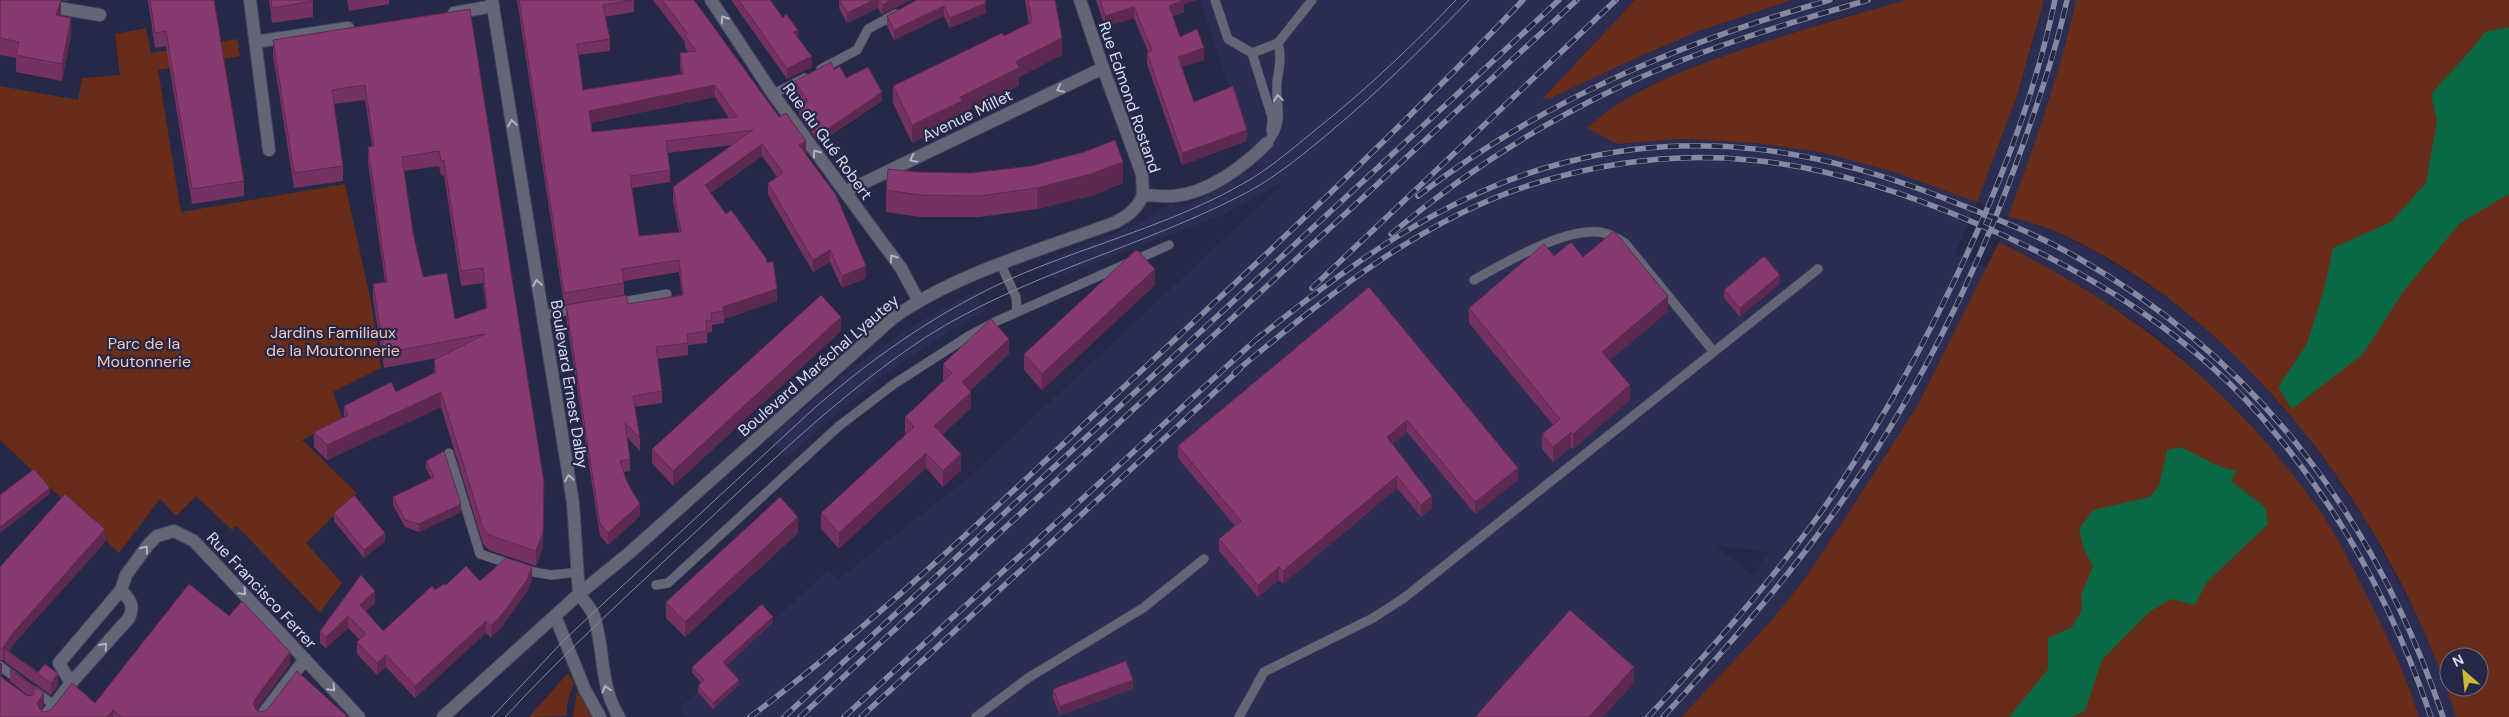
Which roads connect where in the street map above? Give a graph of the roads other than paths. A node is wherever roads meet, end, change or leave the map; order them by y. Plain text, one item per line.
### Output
1 (12, 0) edge
2 (250, 0) edge
3 (711, 0) edge
4 (1080, 0) edge
5 (1215, 0) edge
6 (1312, 0) edge
7 (493, 3) edge
8 (907, 8) edge
9 (100, 15) dead end
10 (444, 15) edge
11 (360, 27) edge
12 (255, 42) junction
13 (1278, 43) junction
14 (1252, 53) junction
15 (1104, 68) junction
16 (773, 94) junction
17 (1266, 143) junction
18 (269, 150) dead end
19 (844, 192) junction
20 (1142, 195) junction
21 (1116, 222) joint
22 (1169, 245) dead end
23 (1001, 265) junction
24 (1818, 269) dead end
25 (1474, 280) dead end
26 (666, 294) dead end
27 (918, 300) junction
28 (608, 304) edge
29 (589, 307) edge
30 (1017, 311) junction
31 (543, 315) junction
32 (1714, 352) junction
33 (449, 454) dead end
34 (1204, 559) dead end
35 (579, 572) junction
36 (656, 585) dead end
37 (120, 590) junction
38 (579, 594) junction
39 (555, 616) junction
40 (305, 659) junction
41 (0, 667) edge
42 (71, 682) junction
43 (36, 693) edge
44 (54, 705) junction
45 (45, 717) edge
46 (261, 717) edge
47 (359, 717) edge
48 (443, 717) edge
49 (600, 717) edge
50 (619, 717) edge
51 (976, 717) edge
52 (1239, 717) edge

1 - 9 street
2 - 12 street
16 -> 3 street, Rue du Gué Robert
4 - 15 street, Rue Edmond Rostand
5 - 14 lane
6 - 13 lane
7 - 10 street
31 -> 7 street, Boulevard Ernest Dalby
8 - 16 lane
11 - 12 street
12 - 18 street
13 - 14 lane
17 -> 13 lane
14 - 17 lane
15 -> 19 street, Avenue Millet
15 - 20 street, Rue Edmond Rostand
19 -> 16 street, Rue du Gué Robert
17 - 20 street
27 -> 19 street, Rue du Gué Robert
20 - 21 street, Rue Edmond Rostand
21 - 23 street, Boulevard Maréchal Lyautey
22 - 30 lane
23 - 27 street, Boulevard Maréchal Lyautey
23 - 30 lane
24 - 32 lane
25 - 32 lane
26 - 28 lane
27 - 38 street, Boulevard Maréchal Lyautey
29 - 31 lane
30 - 36 lane
35 -> 31 street, Boulevard Ernest Dalby
32 - 52 lane
33 - 35 lane
34 - 51 lane
35 - 38 street, Boulevard Ernest Dalby
37 -> 40 street, Rue Francisco Ferrer
37 - 42 street, Rue Francisco Ferrer
42 -> 37 street
38 - 39 street
50 -> 38 street
39 - 48 street
39 - 49 street
40 - 46 street
40 -> 47 street, Rue Francisco Ferrer
41 - 43 lane
41 - 44 lane
42 - 44 street
44 - 45 street

